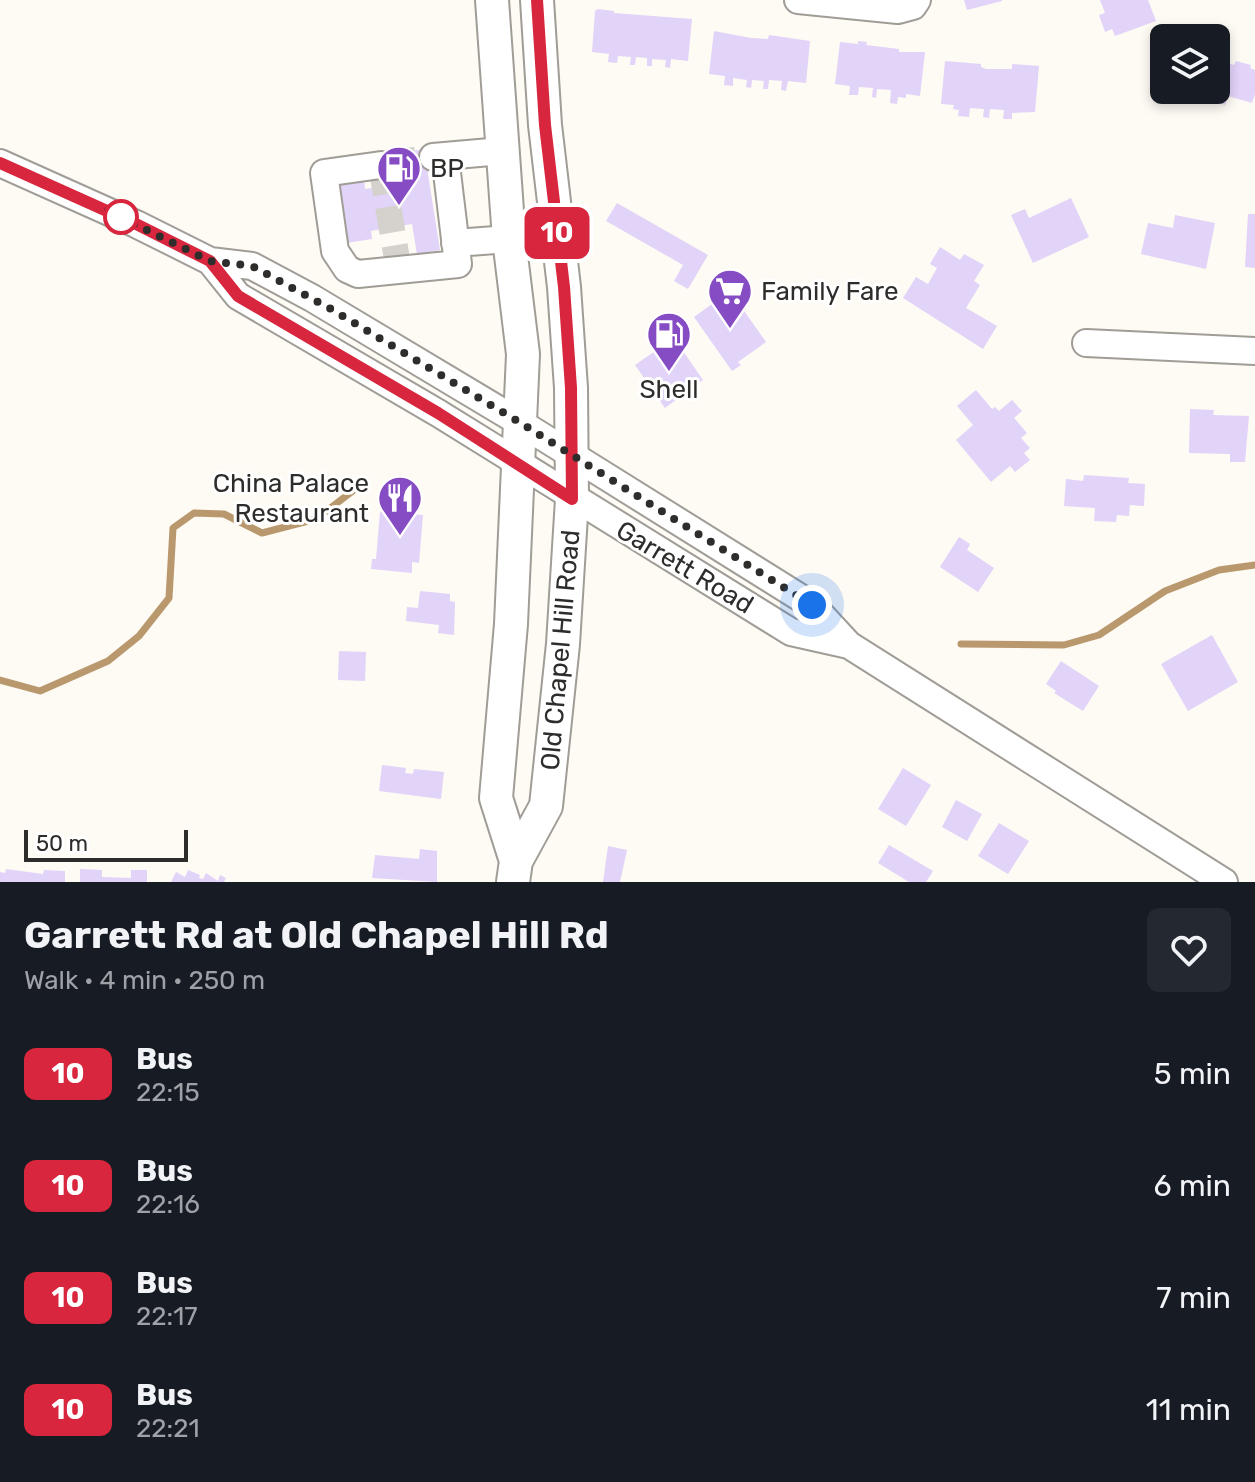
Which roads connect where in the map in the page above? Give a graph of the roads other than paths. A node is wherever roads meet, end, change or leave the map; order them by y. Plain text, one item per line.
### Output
1 (492, 0) edge
2 (537, 0) edge
3 (799, 0) edge
4 (917, 0) edge
5 (502, 151) junction
6 (0, 163) edge
7 (381, 165) dead end
8 (509, 239) junction
9 (455, 243) junction
10 (210, 261) junction
11 (352, 271) junction
12 (331, 309) junction
13 (1086, 343) dead end
14 (1255, 351) edge
15 (519, 422) junction
16 (572, 456) junction
17 (519, 465) junction
18 (572, 499) junction
19 (849, 645) junction
20 (514, 872) edge
21 (1224, 882) edge

1 - 5 main road, Old Chapel Hill Road
2 - 16 main road, Old Chapel Hill Road
3 - 4 street
5 - 8 main road, Old Chapel Hill Road
5 - 9 street
6 - 10 street, Garrett Road
7 - 11 street
8 - 9 street
8 - 15 main road, Old Chapel Hill Road
9 - 11 street
10 - 12 street, Garrett Road
10 - 17 street, Garrett Road
11 - 12 street
12 - 15 street, Garrett Road
13 - 14 street
15 - 16 street, Garrett Road
15 - 17 main road, Old Chapel Hill Road
16 - 18 main road, Old Chapel Hill Road
16 - 19 street, Garrett Road
17 - 18 street, Garrett Road
17 - 20 main road, Old Chapel Hill Road
18 - 19 street, Garrett Road
18 - 20 main road, Old Chapel Hill Road
19 - 21 street, Garrett Road

